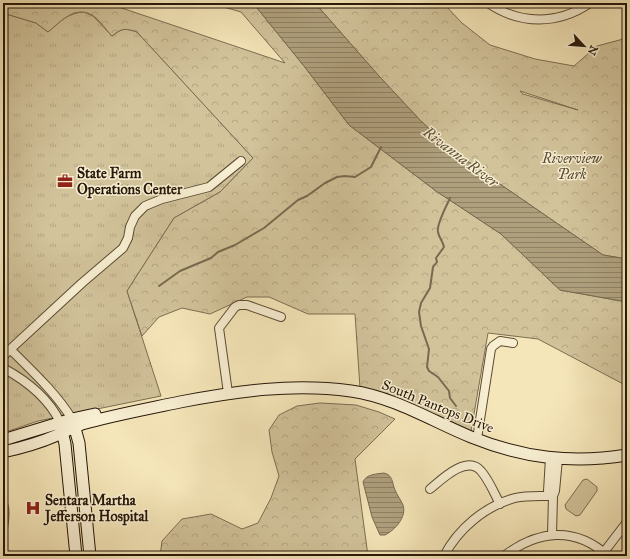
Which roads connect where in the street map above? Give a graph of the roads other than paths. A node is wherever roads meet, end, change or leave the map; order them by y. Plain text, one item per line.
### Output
1 (488, 3) edge
2 (590, 3) edge
3 (241, 161) dead end
4 (281, 317) dead end
5 (513, 343) dead end
6 (11, 350) junction
7 (3, 356) edge
8 (3, 368) edge
9 (228, 393) junction
10 (74, 422) junction
11 (61, 427) junction
12 (477, 439) junction
13 (3, 440) edge
14 (3, 452) edge
15 (627, 455) edge
16 (554, 459) junction
17 (430, 489) dead end
18 (553, 496) junction
19 (500, 504) junction
20 (627, 522) edge
21 (552, 535) junction
22 (606, 554) edge
23 (76, 556) edge
24 (90, 556) edge
25 (444, 556) edge
26 (504, 556) edge

1 - 2 street
3 - 6 street
4 - 9 street
5 - 12 street
6 - 7 street
6 - 10 street
8 - 11 street
9 - 10 street, South Pantops Drive
9 - 12 street, South Pantops Drive
10 - 11 street, South Pantops Drive
10 - 24 street
11 - 13 street
11 - 14 street
11 - 23 street
12 - 16 street, South Pantops Drive
15 - 16 street, South Pantops Drive
16 - 18 street
17 - 19 street
18 - 19 street
18 - 21 street
19 - 25 street
20 - 22 street
21 - 22 street
21 - 26 street

